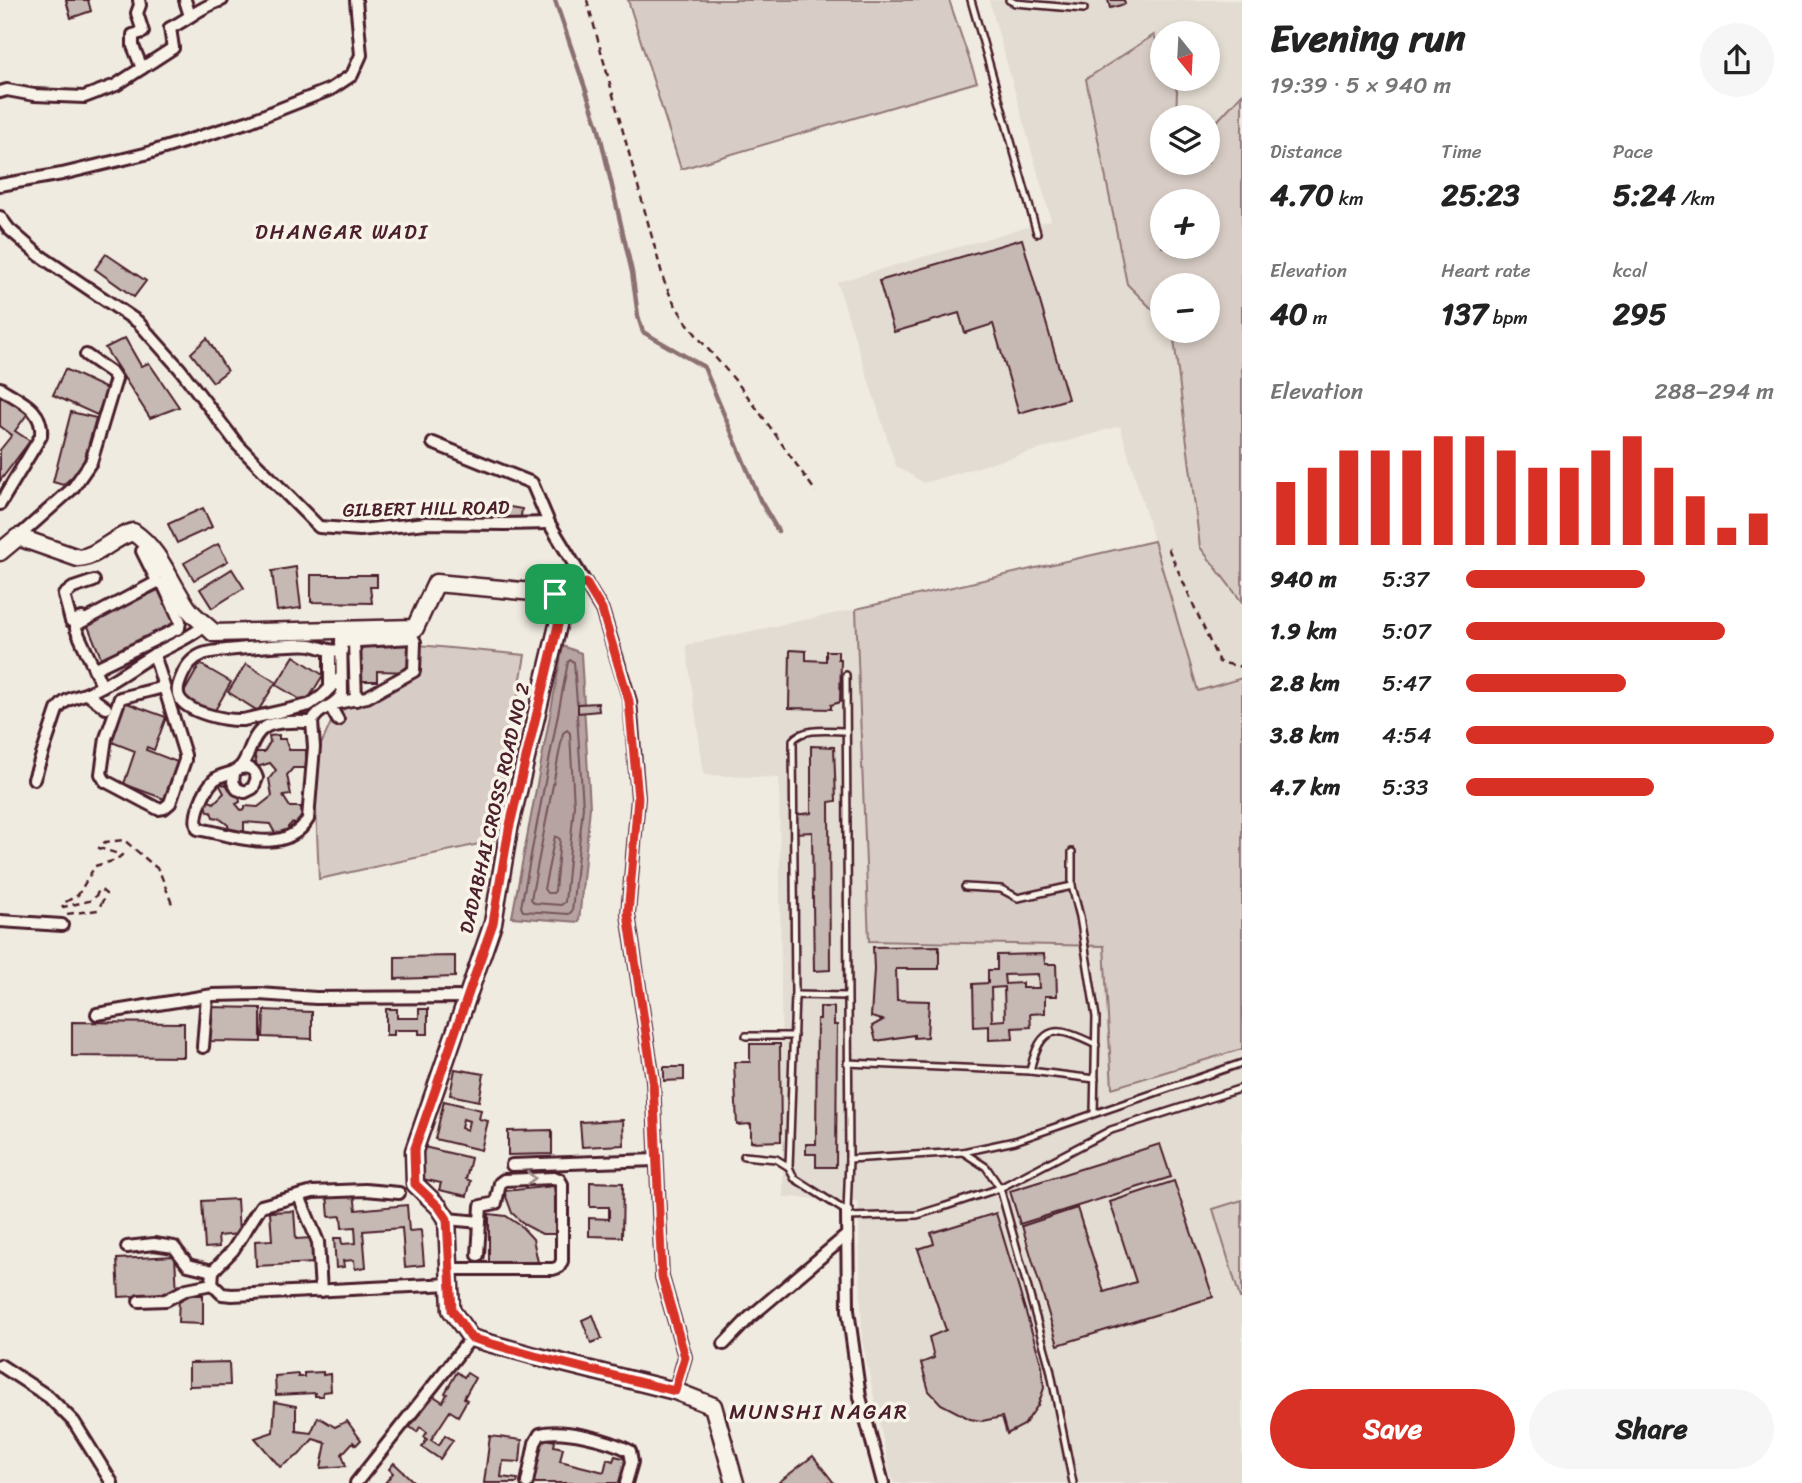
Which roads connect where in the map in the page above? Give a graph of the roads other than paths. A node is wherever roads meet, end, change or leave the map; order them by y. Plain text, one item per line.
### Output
1 (138, 0) edge
2 (185, 0) edge
3 (222, 0) edge
4 (356, 0) edge
5 (971, 0) edge
6 (1009, 0) edge
7 (1084, 9) dead end
8 (190, 16) junction
9 (142, 68) junction
10 (0, 92) edge
11 (0, 185) edge
12 (0, 217) edge
13 (1037, 233) dead end
14 (86, 355) dead end
15 (0, 388) edge
16 (433, 443) dead end
17 (0, 505) edge
18 (549, 523) junction
19 (18, 537) junction
20 (142, 551) dead end
21 (0, 552) edge
22 (162, 576) junction
23 (94, 581) dead end
24 (586, 583) junction
25 (555, 594) junction
26 (205, 625) junction
27 (354, 641) junction
28 (339, 647) junction
29 (154, 654) junction
30 (354, 659) junction
31 (94, 669) junction
32 (846, 676) dead end
33 (341, 677) junction
34 (102, 686) junction
35 (164, 687) junction
36 (330, 687) junction
37 (87, 694) junction
38 (356, 700) junction
39 (334, 704) junction
40 (106, 708) dead end
41 (338, 720) dead end
42 (312, 722) junction
43 (846, 731) junction
44 (34, 779) dead end
45 (1072, 852) dead end
46 (1072, 886) junction
47 (965, 887) dead end
48 (64, 919) road end
49 (0, 921) edge
50 (207, 996) junction
51 (468, 996) junction
52 (847, 996) junction
53 (795, 999) junction
54 (97, 1014) dead end
55 (746, 1035) dead end
56 (794, 1036) junction
57 (1096, 1045) junction
58 (203, 1047) dead end
59 (847, 1063) junction
60 (1242, 1063) edge
61 (1030, 1071) junction
62 (1095, 1079) junction
63 (1242, 1088) edge
64 (1094, 1113) junction
65 (962, 1152) junction
66 (744, 1156) dead end
67 (849, 1159) junction
68 (656, 1160) junction
69 (512, 1165) dead end
70 (789, 1167) junction
71 (1000, 1188) junction
72 (399, 1193) dead end
73 (299, 1196) junction
74 (847, 1214) junction
75 (447, 1222) junction
76 (480, 1222) junction
77 (469, 1227) dead end
78 (847, 1235) junction
79 (127, 1247) dead end
80 (478, 1255) dead end
81 (213, 1271) junction
82 (451, 1277) junction
83 (212, 1284) junction
84 (321, 1291) junction
85 (139, 1301) dead end
86 (471, 1338) junction
87 (724, 1344) dead end
88 (0, 1365) edge
89 (675, 1391) junction
90 (112, 1483) edge
91 (356, 1483) edge
92 (527, 1483) edge
93 (626, 1483) edge
94 (735, 1483) edge
95 (883, 1483) edge
96 (1073, 1483) edge

1 - 9 street
2 - 8 street
3 - 8 street
4 - 11 street
5 - 13 lane
6 - 7 lane
8 - 9 street
9 - 10 street
12 - 18 street, GILBERT HILL ROAD
14 - 19 street
15 - 17 street
16 - 18 street
18 - 24 street
19 - 21 street
19 - 22 street
20 - 22 street
22 - 23 street
22 - 26 street
24 - 25 street
24 - 68 street
25 - 28 street
25 - 51 street, DADABHAI CROSS ROAD NO 2
26 - 28 street
26 - 29 street
27 - 28 street
27 - 30 street
27 - 38 street
28 - 30 street
28 - 33 street
28 - 36 street
28 - 36 street
29 - 34 street
29 - 35 street
30 - 38 street
31 - 31 street
31 - 34 street
32 - 43 lane
33 - 36 street
33 - 39 street
34 - 37 street
35 - 35 street
37 - 40 street
37 - 44 street
38 - 39 street
39 - 41 street
39 - 42 street
42 - 42 street
43 - 52 lane
43 - 53 lane
45 - 46 lane
46 - 47 lane
46 - 57 lane
48 - 49 street
50 - 51 street
50 - 54 street
50 - 58 street
51 - 75 street, DADABHAI CROSS ROAD NO 2
52 - 53 lane
52 - 59 lane
53 - 56 lane
55 - 56 lane
56 - 70 lane
57 - 61 lane
57 - 62 lane
59 - 61 lane
59 - 67 lane
60 - 64 lane
61 - 62 lane
62 - 64 lane
63 - 71 lane
64 - 65 lane
65 - 67 lane
65 - 71 lane
66 - 70 lane
67 - 74 lane
68 - 69 street
68 - 89 street
70 - 74 lane
71 - 74 lane
71 - 96 lane
72 - 73 street
73 - 81 street
73 - 84 street
74 - 78 street
75 - 76 street
75 - 77 street
75 - 82 street
76 - 80 street
76 -> 82 street
78 - 87 street
78 - 95 street
79 - 81 street
81 - 83 street
82 - 84 street
82 - 86 street
83 - 84 street
83 - 85 street
86 - 89 street
86 - 91 street
88 - 90 street
89 - 94 street
92 - 93 street

